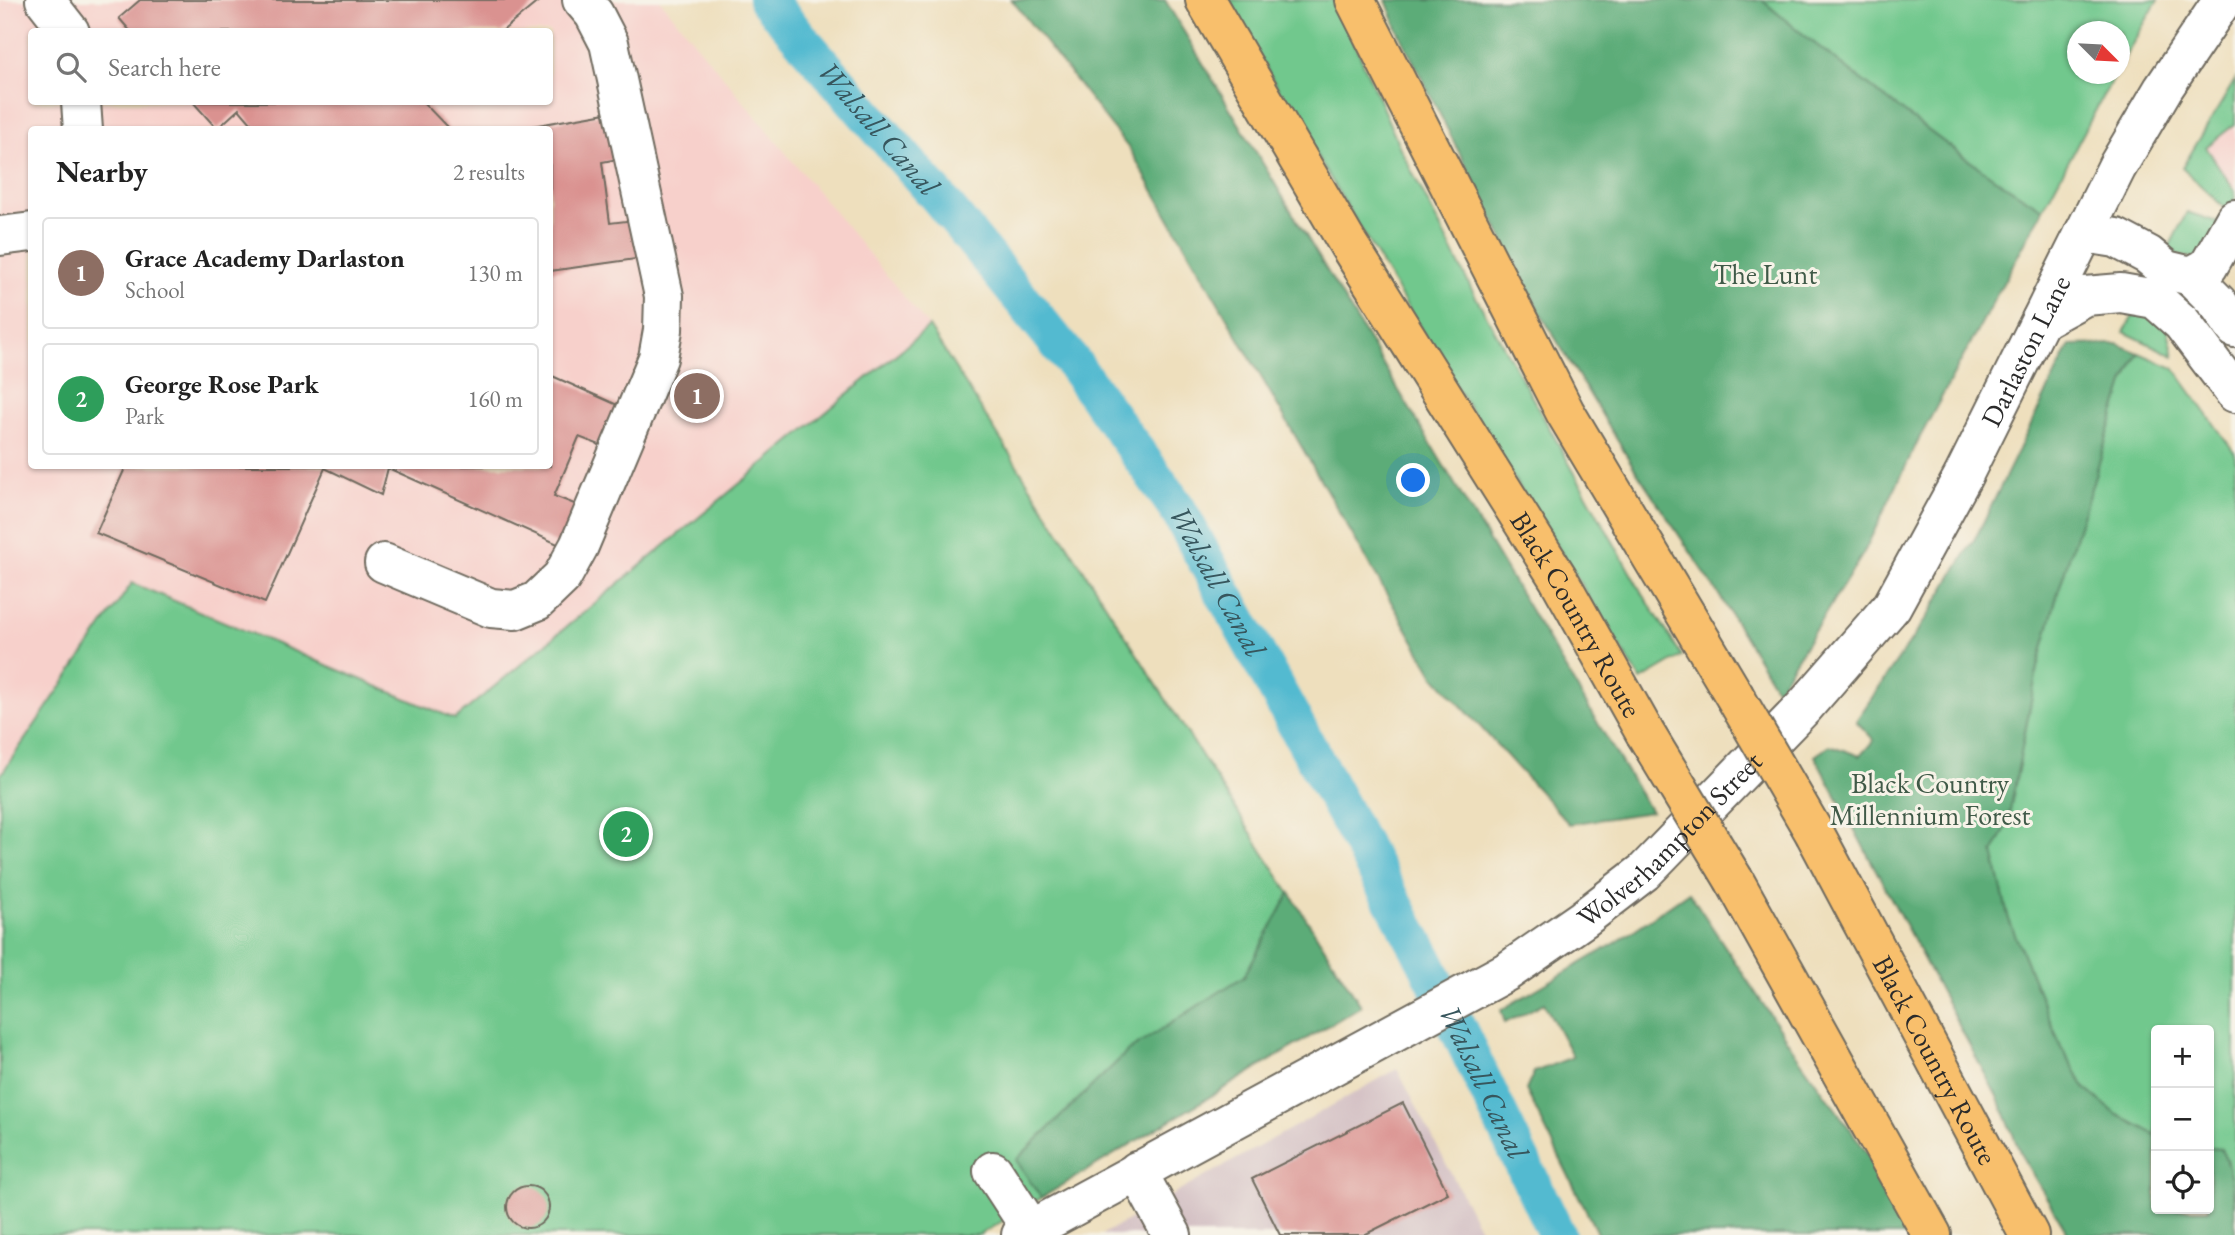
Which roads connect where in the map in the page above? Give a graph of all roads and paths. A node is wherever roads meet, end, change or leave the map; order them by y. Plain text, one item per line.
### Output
1 (45, 0) edge
2 (582, 0) edge
3 (1205, 0) edge
4 (1355, 0) edge
5 (2223, 0) edge
6 (67, 28) edge
7 (81, 105) edge
8 (83, 126) edge
9 (2117, 167) junction
10 (2235, 221) edge
11 (28, 232) edge
12 (0, 236) edge
13 (2081, 239) junction
14 (2178, 290) junction
15 (2041, 320) junction
16 (2235, 328) edge
17 (2235, 367) edge
18 (2235, 393) edge
19 (2235, 425) edge
20 (384, 562) dead end
21 (1817, 694) joint
22 (993, 1171) dead end
23 (1137, 1171) junction
24 (1026, 1232) edge
25 (1172, 1235) edge
26 (1932, 1235) edge
27 (2029, 1235) edge

1 - 6 street
2 - 20 street
3 - 26 highway, Black Country Route, bridge
4 - 27 highway, Black Country Route, bridge
5 - 9 street, Darlaston Lane
7 - 8 street
9 - 13 street, Darlaston Lane
9 - 14 street
10 - 14 street
11 - 12 street
13 - 14 street
13 - 15 street, Darlaston Lane
14 - 15 street
14 - 16 street
14 - 17 street
14 - 18 street
14 - 19 street
15 - 21 street, Darlaston Lane
21 - 23 street, Wolverhampton Street
22 - 24 street
23 - 24 street
23 - 25 street

